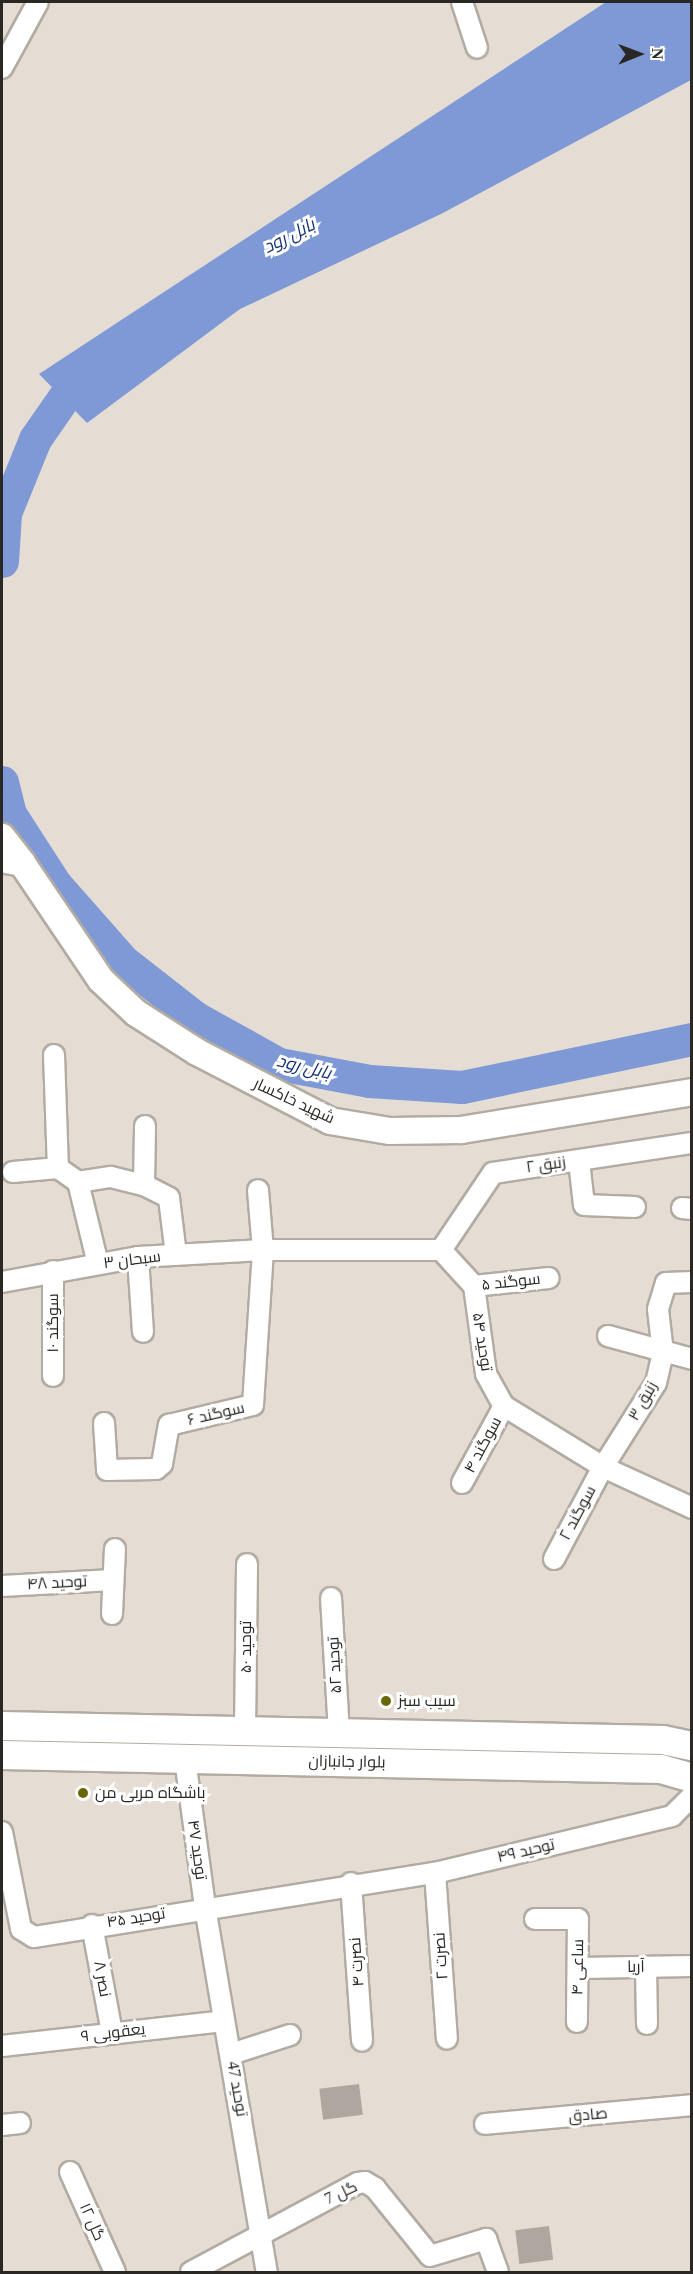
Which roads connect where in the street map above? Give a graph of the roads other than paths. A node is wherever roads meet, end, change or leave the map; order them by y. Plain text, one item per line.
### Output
1 (38, 2) edge
2 (462, 2) edge
3 (477, 48) dead end
4 (2, 68) edge
5 (2, 837) edge
6 (12, 861) edge
7 (54, 1055) dead end
8 (692, 1092) edge
9 (145, 1126) dead end
10 (692, 1143) edge
11 (579, 1161) junction
12 (58, 1167) junction
13 (13, 1172) dead end
14 (78, 1182) junction
15 (144, 1185) junction
16 (258, 1190) dead end
17 (635, 1207) dead end
18 (264, 1250) junction
19 (441, 1250) junction
20 (176, 1255) junction
21 (138, 1257) junction
22 (98, 1264) junction
23 (53, 1271) junction
24 (549, 1278) dead end
25 (2, 1282) edge
26 (692, 1282) edge
27 (474, 1286) junction
28 (143, 1332) dead end
29 (608, 1336) dead end
30 (663, 1353) junction
31 (692, 1359) edge
32 (53, 1376) dead end
33 (504, 1406) junction
34 (104, 1423) dead end
35 (603, 1467) junction
36 (462, 1483) dead end
37 (692, 1508) edge
38 (115, 1549) dead end
39 (554, 1559) dead end
40 (248, 1564) dead end
41 (113, 1580) junction
42 (2, 1586) edge
43 (331, 1598) dead end
44 (112, 1614) dead end
45 (2, 1726) edge
46 (245, 1730) junction
47 (339, 1732) junction
48 (692, 1746) edge
49 (2, 1755) edge
50 (185, 1758) junction
51 (692, 1778) edge
52 (692, 1796) edge
53 (2, 1832) edge
54 (435, 1872) junction
55 (351, 1883) junction
56 (205, 1907) junction
57 (536, 1919) dead end
58 (92, 1924) junction
59 (692, 1966) edge
60 (646, 1967) junction
61 (580, 1968) junction
62 (224, 2020) junction
63 (577, 2022) dead end
64 (646, 2024) dead end
65 (112, 2033) junction
66 (290, 2036) dead end
67 (447, 2039) dead end
68 (362, 2041) dead end
69 (2, 2046) edge
70 (231, 2054) junction
71 (692, 2105) edge
72 (485, 2124) dead end
73 (70, 2172) dead end
74 (262, 2234) junction
75 (115, 2272) edge
76 (191, 2272) edge
77 (267, 2272) edge
78 (498, 2272) edge

1 - 4 street
2 - 3 street
5 - 6 main road, شهید خاکسار
6 - 8 main road, شهید خاکسار
7 - 12 street
9 - 15 street
10 - 11 street, زنبق ۲
11 - 17 street
11 - 19 street, زنبق ۲
12 - 13 street
12 - 14 street
14 - 15 street
14 - 22 street
15 - 20 street
16 - 18 street
18 - 19 street
18 - 20 street, سبحان ۳
18 - 34 street, سوگند ۶
19 - 27 street
20 - 21 street, سبحان ۳
21 - 22 street, سبحان ۳
21 - 28 street
22 - 23 street, سبحان ۳
23 - 25 street, سبحان ۳
23 - 32 street, سوگند ۱۰
24 - 27 street, سوگند ۵
26 - 30 street, زنبق ۳
27 - 33 street, توحید ۵۴
29 - 30 street
30 - 31 street
30 - 35 street, زنبق ۳
33 - 35 street, توحید ۵۴
33 - 36 street, سوگند ۴
35 - 37 street, توحید ۵۴
35 - 39 street, سوگند ۲
38 - 41 street
40 - 46 street, توحید ۵۰
41 - 42 street, توحید ۴۸
41 - 44 street
43 - 47 street, توحید ۵۲
45 - 46 highway, بلوار جانبازان
46 - 47 highway, بلوار جانبازان
47 - 48 highway, بلوار جانبازان
49 - 50 highway, بلوار جانبازان
50 - 51 highway, بلوار جانبازان
50 - 56 street, توحید ۴۷
52 - 54 street, توحید ۴۹
53 - 58 street, توحید ۴۵
54 - 55 street, توحید ۴۹
54 - 67 street, نصرت ۲
55 - 56 street, توحید ۴۵
55 - 68 street, نصرت ۴
56 - 58 street, توحید ۴۵
56 - 62 street, توحید 47
57 - 61 street, ساعی ۴
58 - 65 street, نصر ۸
59 - 60 street, آریا
60 - 61 street, آریا
60 - 64 street
61 - 63 street, ساعی ۴
62 - 65 street, یعقوبی ۹
62 - 70 street, توحید 47
65 - 69 street, یعقوبی ۹
66 - 70 street
70 - 74 street, توحید 47
71 - 72 street, صادق
73 - 75 street, گل ۱۲
74 - 76 street
74 - 77 street, توحید 47
74 - 78 street, گل 7

